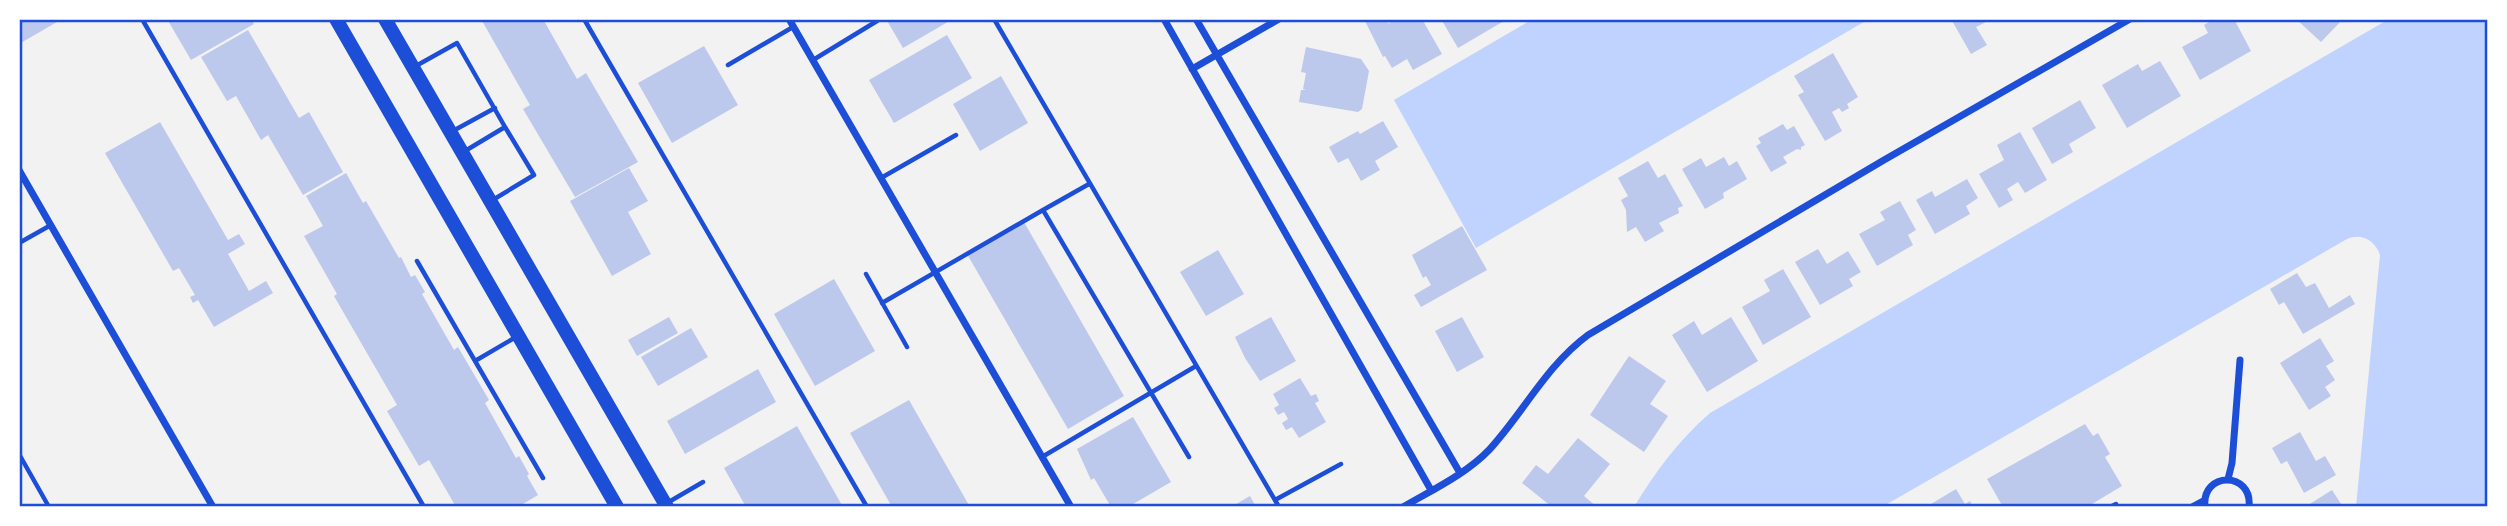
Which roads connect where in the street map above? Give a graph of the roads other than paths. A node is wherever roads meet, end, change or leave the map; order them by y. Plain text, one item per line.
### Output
1 (142, 19) edge
2 (336, 19) edge
3 (584, 19) edge
4 (789, 19) edge
5 (994, 19) edge
6 (1164, 19) edge
7 (1196, 19) edge
8 (1279, 19) edge
9 (2130, 19) edge
10 (387, 20) edge
11 (877, 22) dead end
12 (793, 27) junction
13 (1216, 55) junction
14 (812, 60) junction
15 (728, 65) dead end
16 (413, 68) junction
17 (1192, 69) junction
18 (495, 108) junction
19 (505, 127) junction
20 (450, 132) junction
21 (956, 135) dead end
22 (463, 153) junction
23 (19, 170) edge
24 (881, 178) junction
25 (1089, 184) junction
26 (491, 201) junction
27 (1043, 210) junction
28 (51, 225) junction
29 (19, 243) edge
30 (417, 261) dead end
31 (936, 273) junction
32 (866, 274) dead end
33 (882, 303) junction
34 (518, 336) junction
35 (907, 347) dead end
36 (2241, 360) dead end
37 (475, 361) junction
38 (1196, 366) junction
39 (1151, 393) junction
40 (19, 454) edge
41 (1042, 457) junction
42 (1189, 457) dead end
43 (1341, 464) dead end
44 (1460, 473) junction
45 (543, 478) dead end
46 (2228, 480) junction
47 (703, 482) dead end
48 (1431, 491) junction
49 (1275, 500) junction
50 (2205, 504) edge
51 (666, 505) edge
52 (49, 507) edge
53 (214, 507) edge
54 (424, 507) edge
55 (617, 507) edge
56 (867, 507) edge
57 (1071, 507) edge
58 (1279, 507) edge
59 (1403, 507) edge
60 (2110, 507) edge
61 (2118, 507) edge
62 (2192, 507) edge
63 (2249, 507) edge

1 - 54 lane
2 - 34 main road
3 - 56 lane
4 - 12 street
5 - 25 lane
6 - 17 street
7 - 13 street
8 - 13 street
9 - 44 street
10 - 16 main road
11 - 14 lane
12 - 14 street
12 - 15 lane
13 - 17 street
13 - 44 street
14 - 24 street
16 - 18 lane
16 - 20 main road
17 - 48 street
18 - 19 lane
18 - 20 lane
19 - 22 lane
19 - 26 lane
20 - 22 main road
21 - 24 lane
22 - 26 main road
23 - 28 street
24 - 31 street
25 - 27 lane
25 - 38 lane
26 - 51 main road
27 - 31 lane
27 - 39 lane
28 - 29 lane
28 - 53 street
30 - 37 lane
31 - 33 lane
31 - 41 street
32 - 33 lane
33 - 35 lane
34 - 37 lane
34 - 55 main road
36 - 46 street
37 - 45 lane
38 - 39 lane
38 - 49 lane
39 - 41 lane
39 - 42 lane
40 - 52 lane
41 - 57 street
43 - 49 lane
44 - 48 street
46 - 50 street
46 - 63 street
47 - 51 lane
48 - 59 street
49 - 58 lane
50 - 62 street
60 - 61 lane

